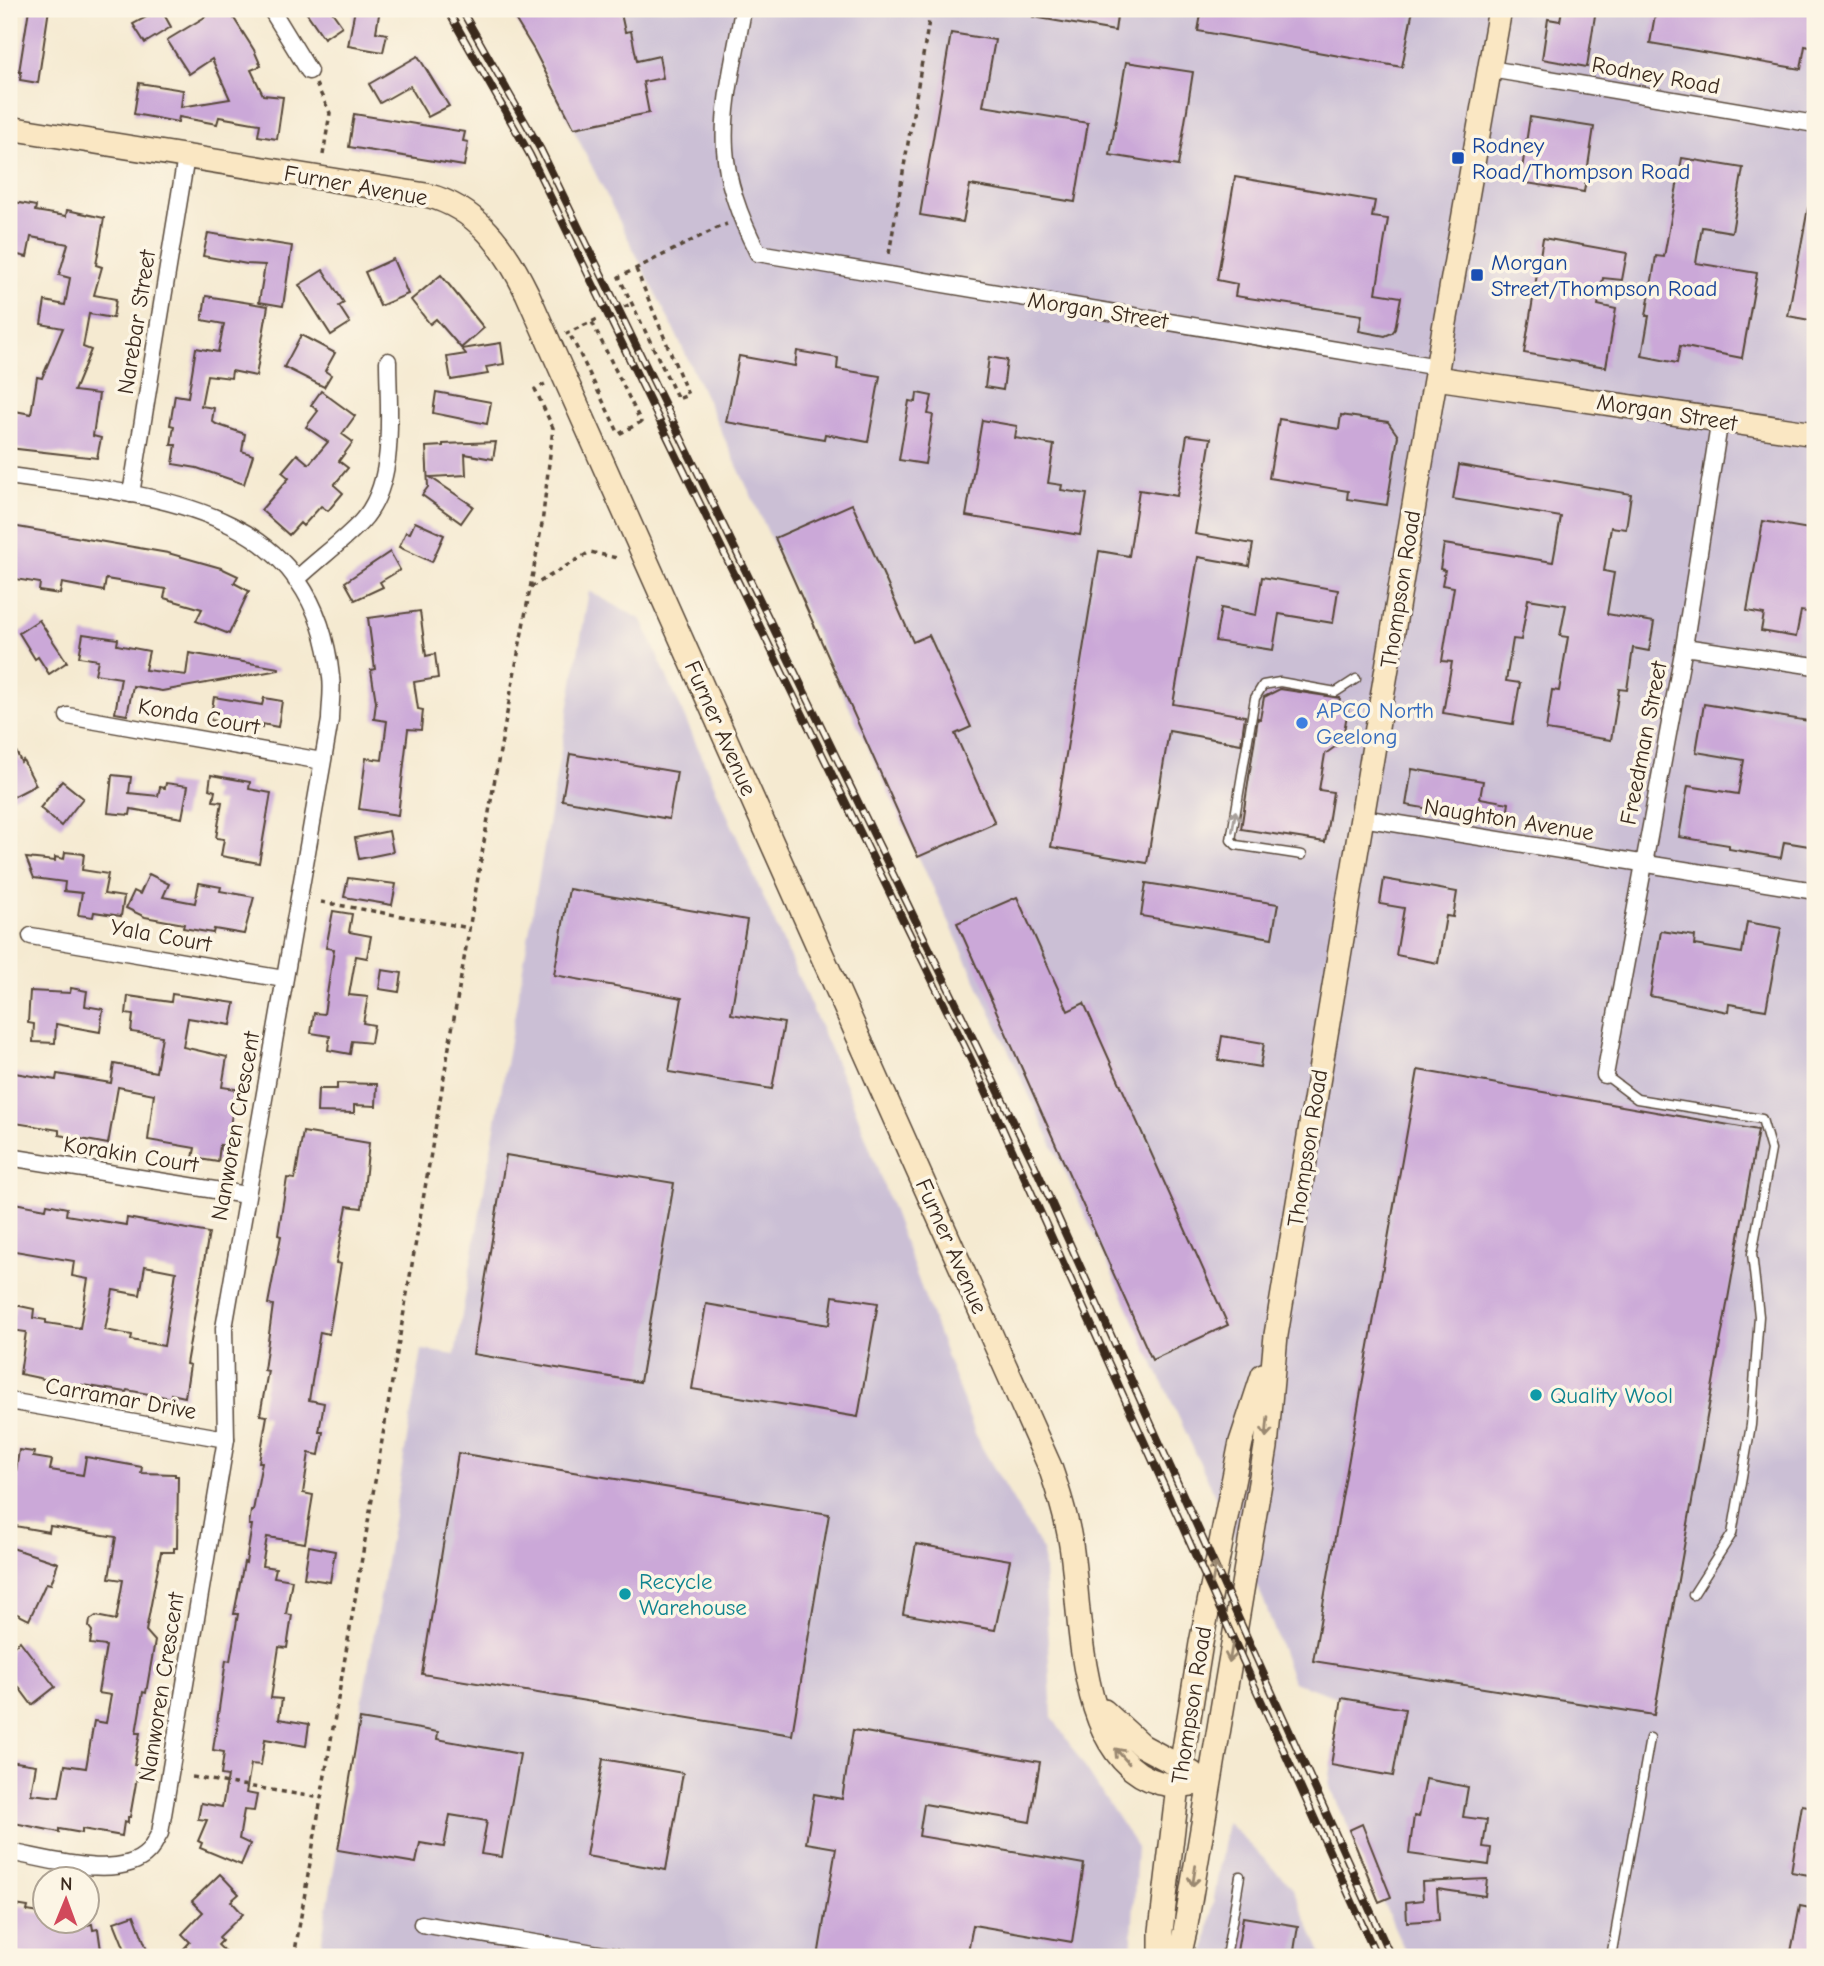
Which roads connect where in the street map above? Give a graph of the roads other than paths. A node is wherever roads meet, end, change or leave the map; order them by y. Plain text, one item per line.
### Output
1 (271, 9) edge
2 (743, 9) edge
3 (1500, 9) edge
4 (1490, 69) junction
5 (309, 71) road end
6 (1815, 124) edge
7 (9, 128) edge
8 (186, 157) junction
9 (388, 361) dead end
10 (1437, 372) junction
11 (1720, 419) junction
12 (1815, 434) edge
13 (9, 477) edge
14 (131, 494) junction
15 (296, 580) junction
16 (1684, 647) junction
17 (1815, 666) edge
18 (1356, 679) dead end
19 (68, 716) dead end
20 (323, 761) junction
21 (1362, 818) junction
22 (1303, 855) dead end
23 (1643, 863) junction
24 (1815, 891) edge
25 (31, 936) dead end
26 (284, 979) junction
27 (1605, 1075) joint
28 (9, 1157) edge
29 (246, 1195) junction
30 (1276, 1335) junction
31 (9, 1401) edge
32 (226, 1439) junction
33 (1693, 1595) dead end
34 (1650, 1738) dead end
35 (1179, 1776) junction
36 (1208, 1782) junction
37 (9, 1852) edge
38 (1240, 1876) dead end
39 (422, 1924) dead end
40 (556, 1952) edge
41 (617, 1957) edge
42 (1161, 1957) edge
43 (1179, 1957) edge
44 (1226, 1957) edge
45 (1611, 1957) edge

1 - 5 street
2 - 10 street, Morgan Street
3 - 4 main road, Thompson Road
4 - 6 street, Rodney Road
4 - 10 main road, Thompson Road
7 - 8 main road, Furner Avenue
8 - 14 street, Narebar Street
8 - 35 main road, Furner Avenue
9 - 15 street
10 - 11 main road, Morgan Street
10 - 21 main road, Thompson Road
11 - 12 main road, Morgan Street
11 - 16 street, Freedman Street
13 - 14 street, Nanworen Crescent
14 - 15 street, Nanworen Crescent
15 - 20 street, Nanworen Crescent
16 - 17 street
16 - 23 street, Freedman Street
22 -> 18 lane
19 - 20 street, Konda Court
20 - 26 street, Nanworen Crescent
21 - 23 street, Naughton Avenue
21 - 30 main road, Thompson Road
23 - 24 street, Naughton Avenue
23 - 27 street, Freedman Street
25 - 26 street, Yala Court
26 - 29 street, Nanworen Crescent
27 - 33 lane
28 - 29 street, Korakin Court
29 - 32 street, Nanworen Crescent
35 -> 30 main road, Thompson Road
30 -> 36 main road, Thompson Road
31 - 32 street, Carramar Drive
32 - 37 street, Nanworen Crescent
34 - 45 lane
35 - 36 main road
35 - 42 main road, Thompson Road
36 -> 43 main road, Thompson Road
38 - 44 lane
39 - 40 street
40 - 41 street

